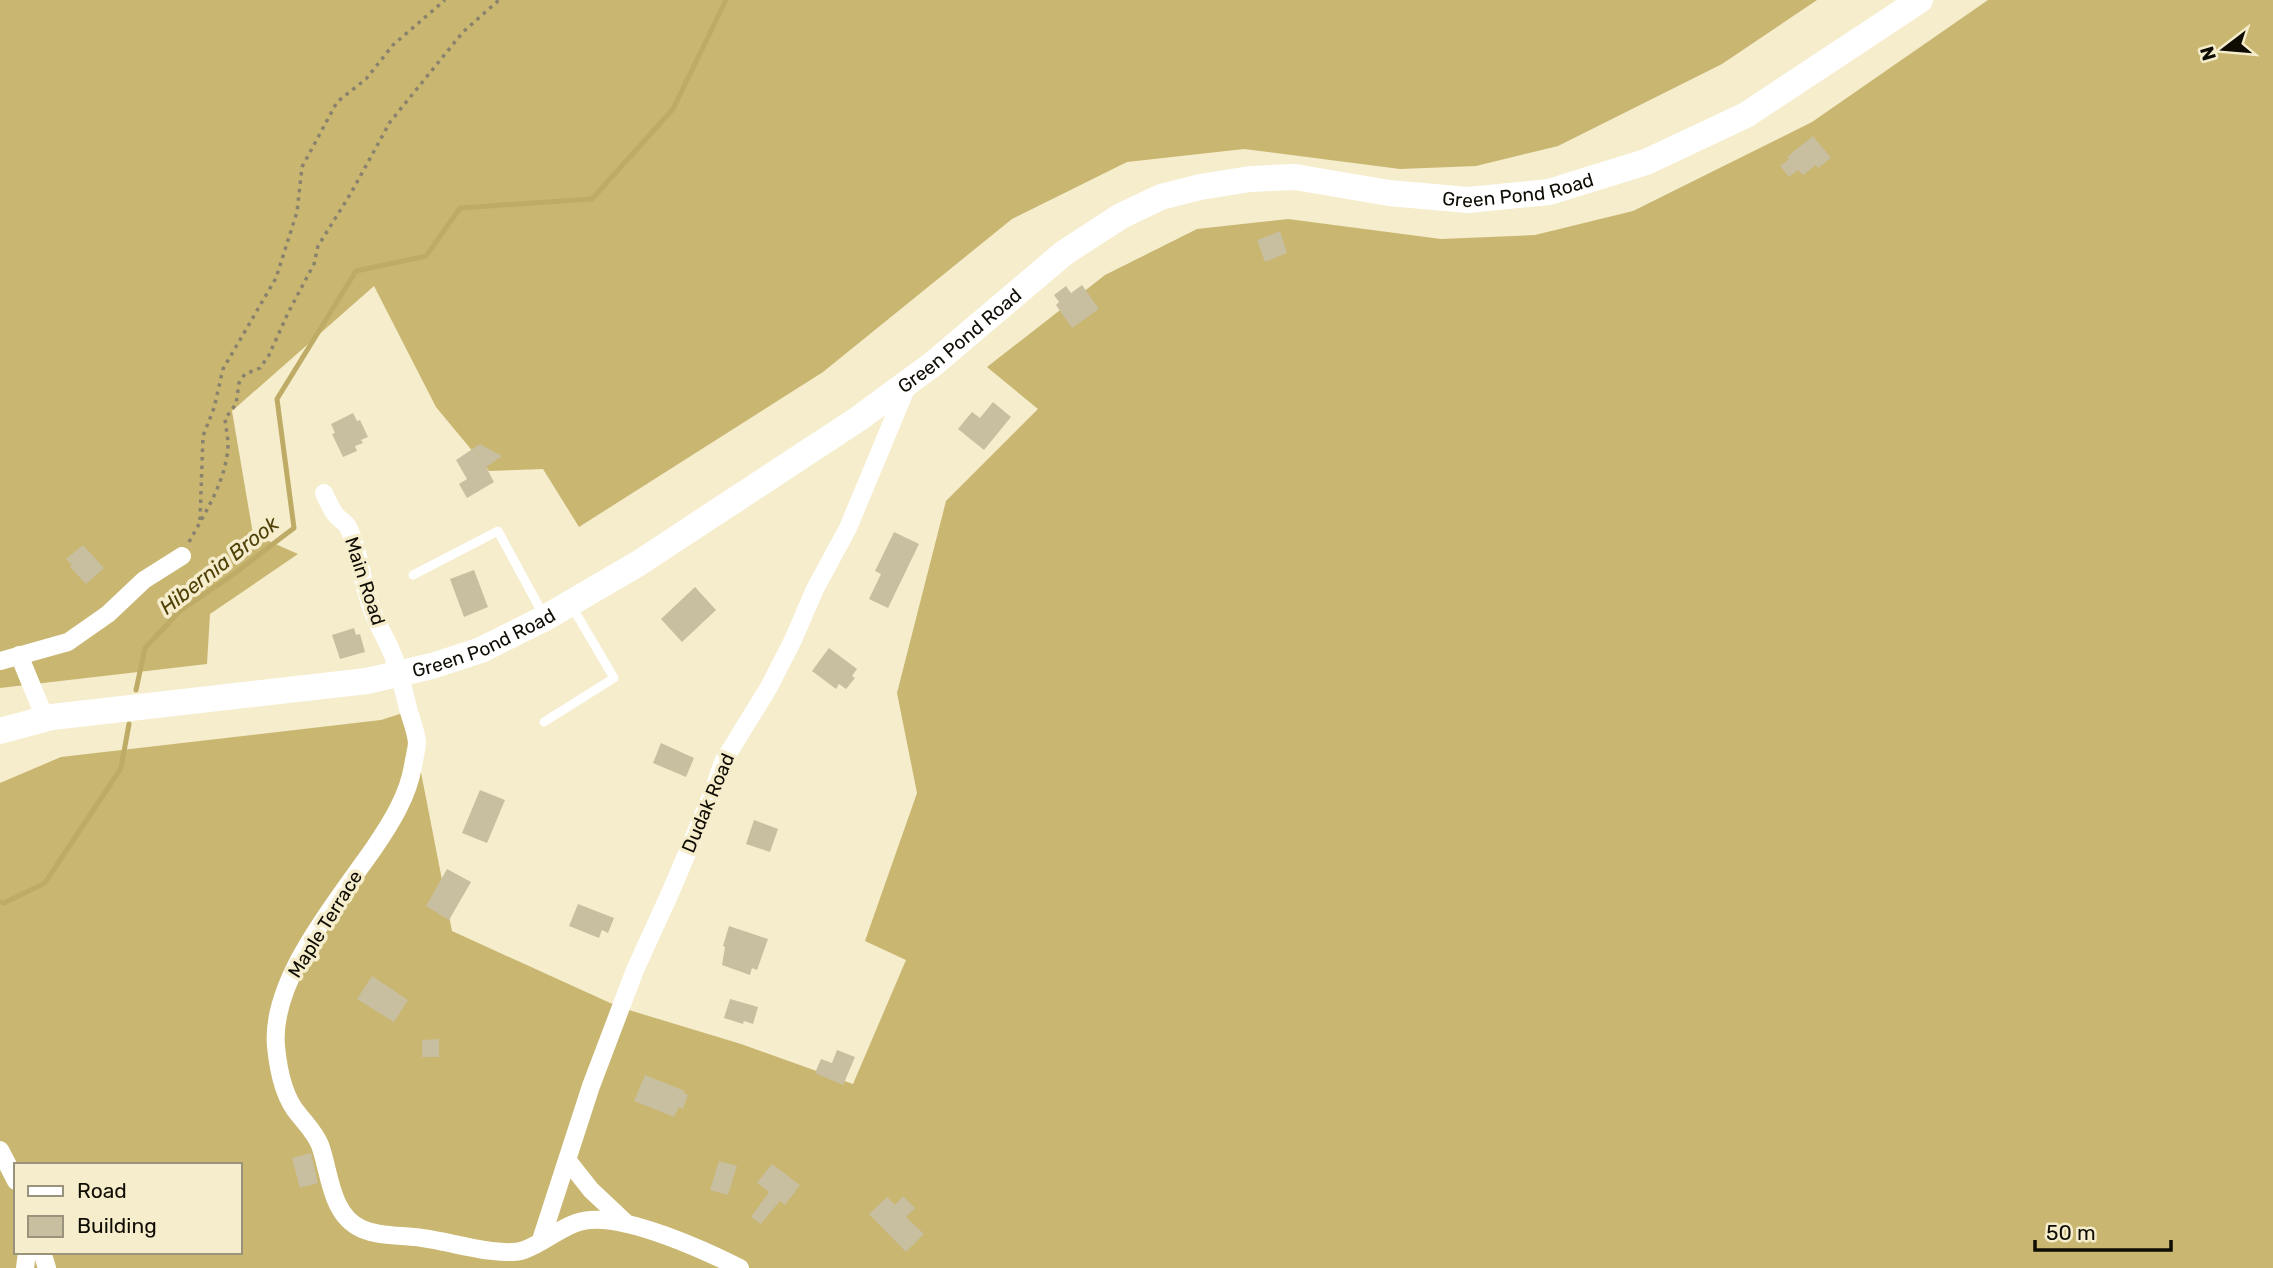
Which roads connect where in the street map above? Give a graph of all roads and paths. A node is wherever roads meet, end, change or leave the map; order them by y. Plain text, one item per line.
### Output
1 (445, 0) edge
2 (499, 0) edge
3 (1920, 0) edge
4 (910, 381) junction
5 (324, 493) dead end
6 (200, 523) junction
7 (182, 556) joint
8 (413, 575) dead end
9 (570, 603) junction
10 (545, 618) junction
11 (19, 655) junction
12 (0, 661) edge
13 (399, 674) junction
14 (45, 718) junction
15 (544, 722) dead end
16 (0, 731) edge
17 (0, 1150) edge
18 (568, 1161) junction
19 (14, 1177) edge
20 (625, 1222) junction
21 (541, 1240) junction
22 (740, 1268) edge

1 - 6 path
2 - 6 path
3 - 4 main road, Green Pond Road
4 - 9 main road, Green Pond Road
4 - 18 street, Dudak Road
5 - 13 street, Main Road
6 - 7 path
7 - 11 street
8 - 10 lane
9 - 10 main road, Green Pond Road
9 - 15 lane
10 - 13 main road, Green Pond Road
11 - 12 street
11 - 14 street
13 - 14 main road, Green Pond Road
13 - 21 street, Maple Terrace
14 - 16 main road, Green Pond Road
17 - 19 street
18 - 20 street
18 - 21 street, Dudak Road
20 - 21 street, Maple Terrace
20 - 22 street, Maple Terrace

